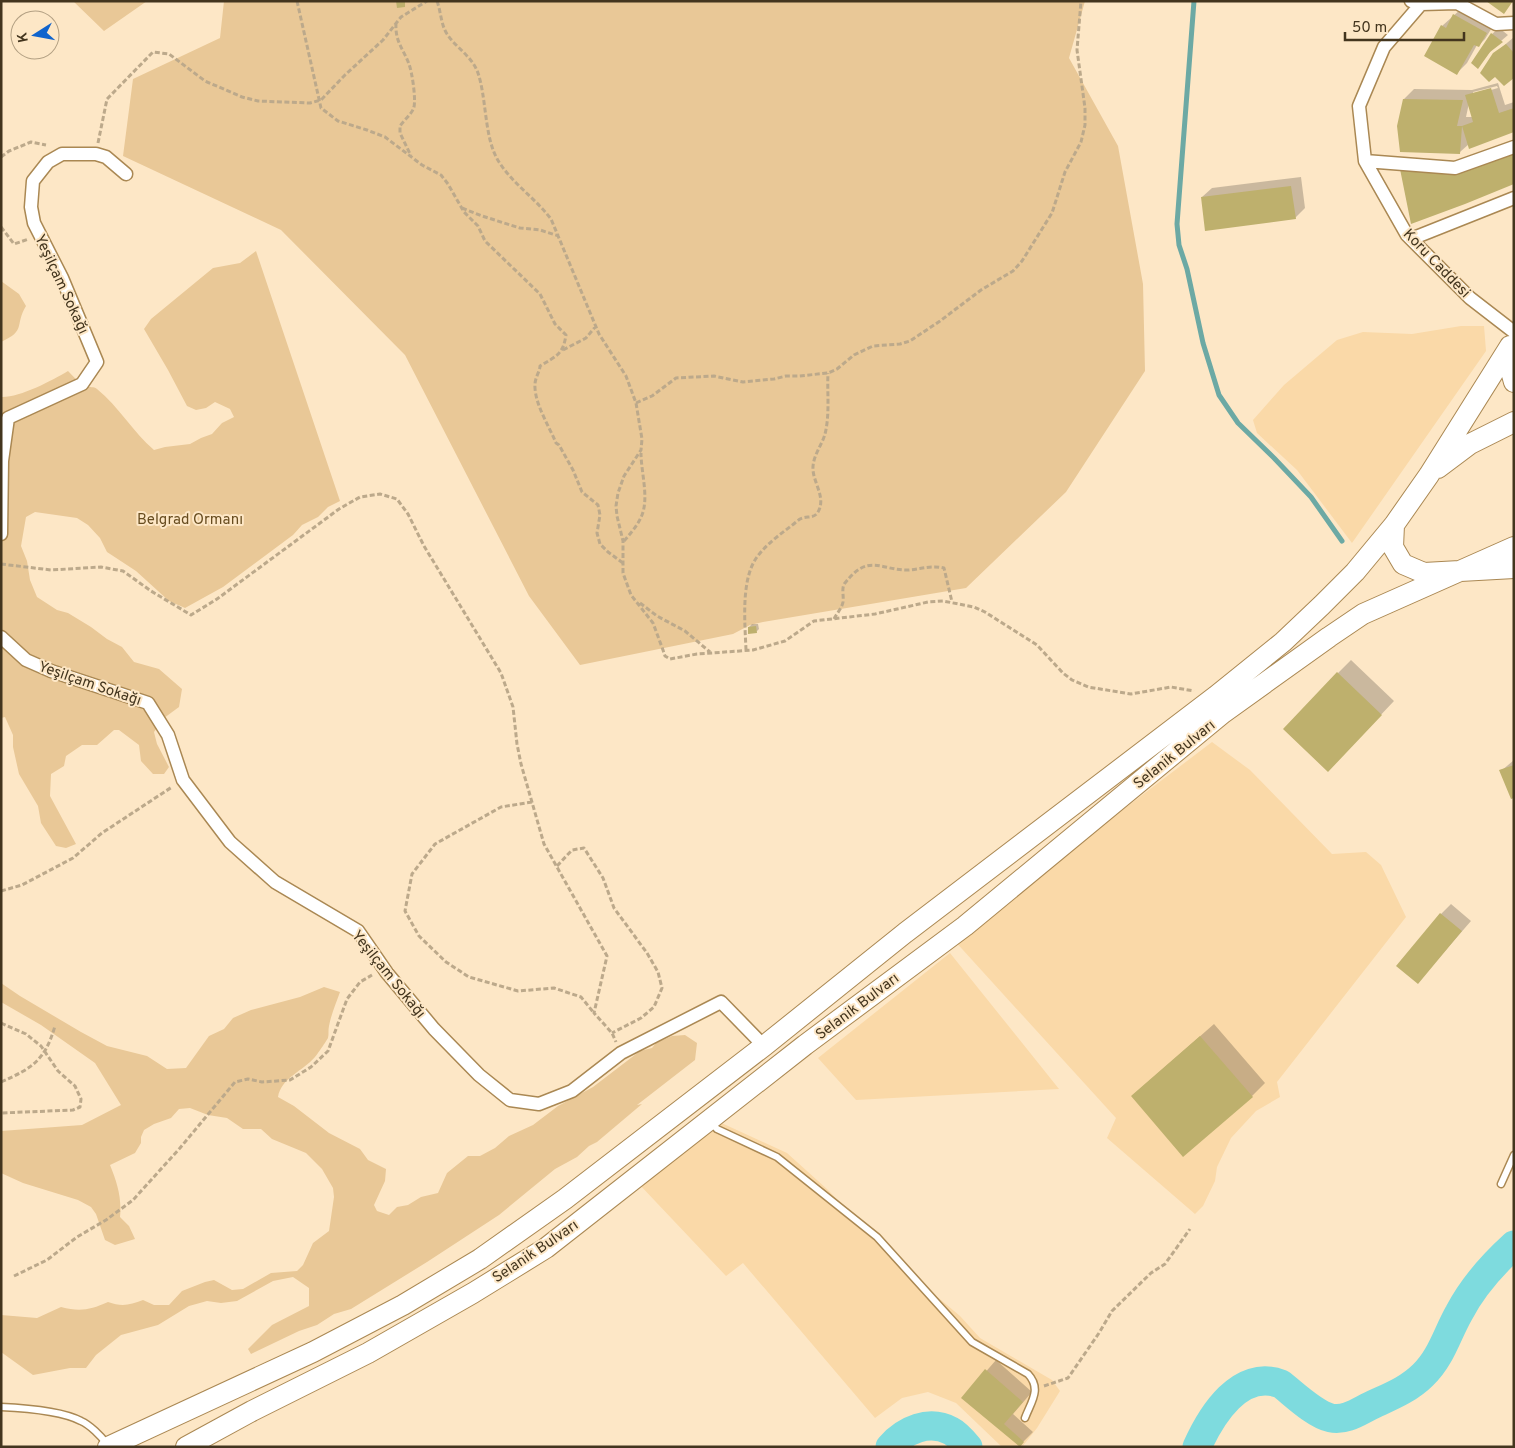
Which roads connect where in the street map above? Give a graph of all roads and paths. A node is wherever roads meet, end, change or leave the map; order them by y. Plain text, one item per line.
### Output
1 (297, 1) edge
2 (427, 1) edge
3 (437, 1) edge
4 (1081, 1) edge
5 (1416, 3) edge
6 (396, 22) junction
7 (1514, 23) edge
8 (319, 101) junction
9 (1514, 146) edge
10 (96, 154) junction
11 (412, 158) junction
12 (1365, 161) junction
13 (126, 174) dead end
14 (1514, 198) edge
15 (462, 208) junction
16 (1, 227) edge
17 (39, 236) junction
18 (559, 236) junction
19 (1411, 240) junction
20 (596, 326) junction
21 (1514, 332) edge
22 (562, 350) junction
23 (828, 373) junction
24 (1514, 382) edge
25 (636, 403) junction
26 (1514, 422) edge
27 (641, 450) junction
28 (1429, 475) junction
29 (1394, 525) junction
30 (1, 534) edge
31 (624, 541) junction
32 (1514, 547) edge
33 (623, 562) junction
34 (1, 564) edge
35 (1514, 568) edge
36 (1459, 570) junction
37 (636, 600) junction
38 (952, 602) junction
39 (834, 619) junction
40 (1, 637) edge
41 (746, 650) junction
42 (711, 652) junction
43 (1216, 696) junction
44 (183, 780) junction
45 (532, 802) junction
46 (557, 866) junction
47 (1, 891) edge
48 (384, 969) junction
49 (594, 1013) junction
50 (1, 1024) edge
51 (55, 1026) dead end
52 (612, 1034) junction
53 (764, 1046) junction
54 (45, 1051) junction
55 (621, 1053) junction
56 (1, 1082) edge
57 (1, 1113) edge
58 (709, 1120) junction
59 (1514, 1155) edge
60 (1501, 1184) dead end
61 (1190, 1229) dead end
62 (14, 1276) dead end
63 (1036, 1389) junction
64 (1, 1407) edge
65 (1025, 1418) dead end
66 (108, 1447) edge
67 (186, 1447) edge

1 - 8 path
2 - 6 path
3 - 18 path
4 - 23 path
5 - 7 street
5 - 12 street, Koru Caddesi
6 - 8 path
6 - 11 path
8 - 10 path
8 - 11 path
9 - 12 street
10 - 13 street
10 - 17 street, Yeşilçam Sokağı
11 - 15 path
12 - 19 street, Koru Caddesi
14 - 19 street
15 - 18 path
15 - 22 path
16 - 17 path
17 - 30 street, Yeşilçam Sokağı
18 - 20 path
19 - 21 street, Koru Caddesi
20 - 22 path
20 - 25 path
22 - 33 path
23 - 25 path
23 - 41 path
24 - 28 main road, Selanik Bulvarı
25 - 27 path
26 - 28 main road
27 - 31 path
27 - 31 path
28 - 29 main road, Selanik Bulvarı
29 - 36 main road
29 - 43 main road, Selanik Bulvarı
31 - 33 path
32 - 36 main road, Selanik Bulvarı
33 - 37 path
34 - 45 path
35 - 36 main road
36 - 58 main road, Selanik Bulvarı
37 - 42 path
37 - 42 path
38 - 39 path
38 - 39 path
38 - 43 path
39 - 41 path
40 - 44 street, Yeşilçam Sokağı
41 - 42 path
43 - 53 main road, Selanik Bulvarı
44 - 47 path
44 - 48 street, Yeşilçam Sokağı
45 - 46 path
45 - 49 path
46 - 49 path
46 - 52 path
48 - 55 street, Yeşilçam Sokağı
48 - 62 path
49 - 52 path
50 - 54 path
51 - 54 path
52 - 55 path
53 - 55 street, Yeşilçam Sokağı
53 - 66 main road, Selanik Bulvarı
54 - 56 path
54 - 57 path
58 - 63 lane
58 - 67 main road, Selanik Bulvarı
59 - 60 lane
61 - 63 path
63 - 65 lane
64 - 66 lane

